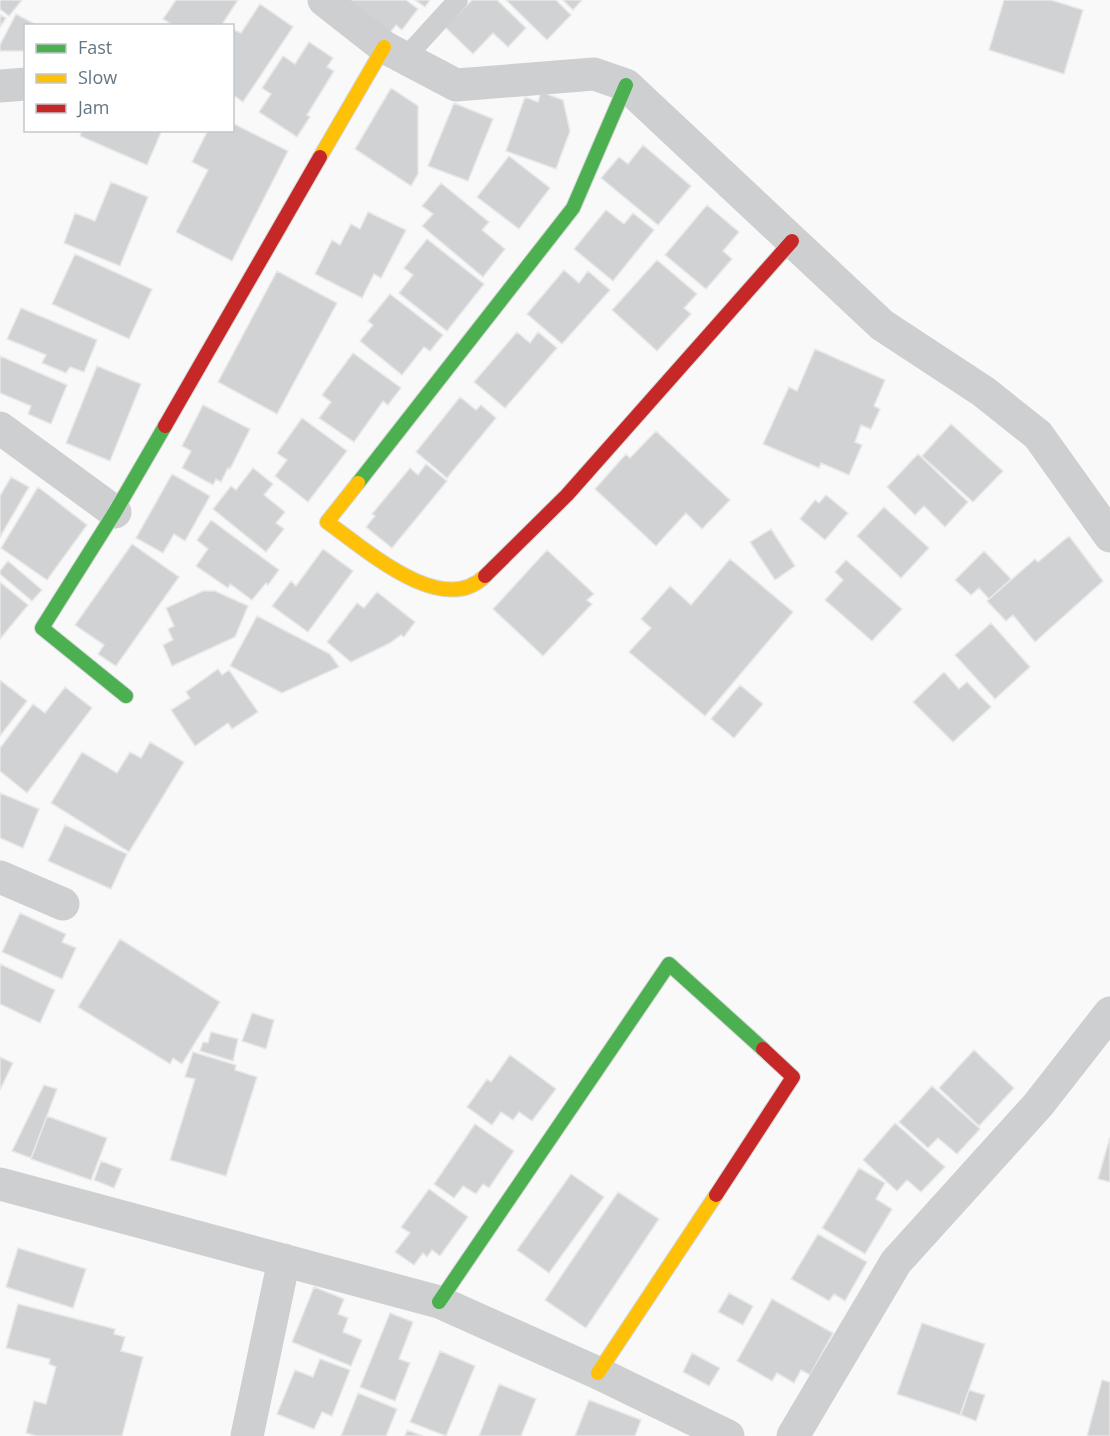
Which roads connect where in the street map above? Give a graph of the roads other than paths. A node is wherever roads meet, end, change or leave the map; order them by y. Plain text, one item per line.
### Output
1 (324, 0) edge
2 (458, 0) edge
3 (395, 53) junction
4 (24, 84) edge
5 (626, 85) junction
6 (0, 86) edge
7 (792, 241) junction
8 (0, 428) edge
9 (115, 512) junction
10 (1110, 536) edge
11 (126, 696) dead end
12 (0, 877) edge
13 (63, 904) dead end
14 (1110, 1013) edge
15 (0, 1184) edge
16 (284, 1260) junction
17 (439, 1302) junction
18 (598, 1373) junction
19 (679, 1426) edge
20 (247, 1436) edge
21 (728, 1436) edge
22 (793, 1436) edge

1 - 3 street
2 - 3 lane
3 - 5 street
3 - 9 street
4 - 6 street
5 - 7 street
5 - 7 street
7 - 10 street
8 - 9 street
9 - 11 street
12 - 13 street
14 - 22 street
15 - 16 street
16 - 17 street
16 - 20 street
17 - 18 street
17 - 18 street
18 - 19 street
19 - 21 street

